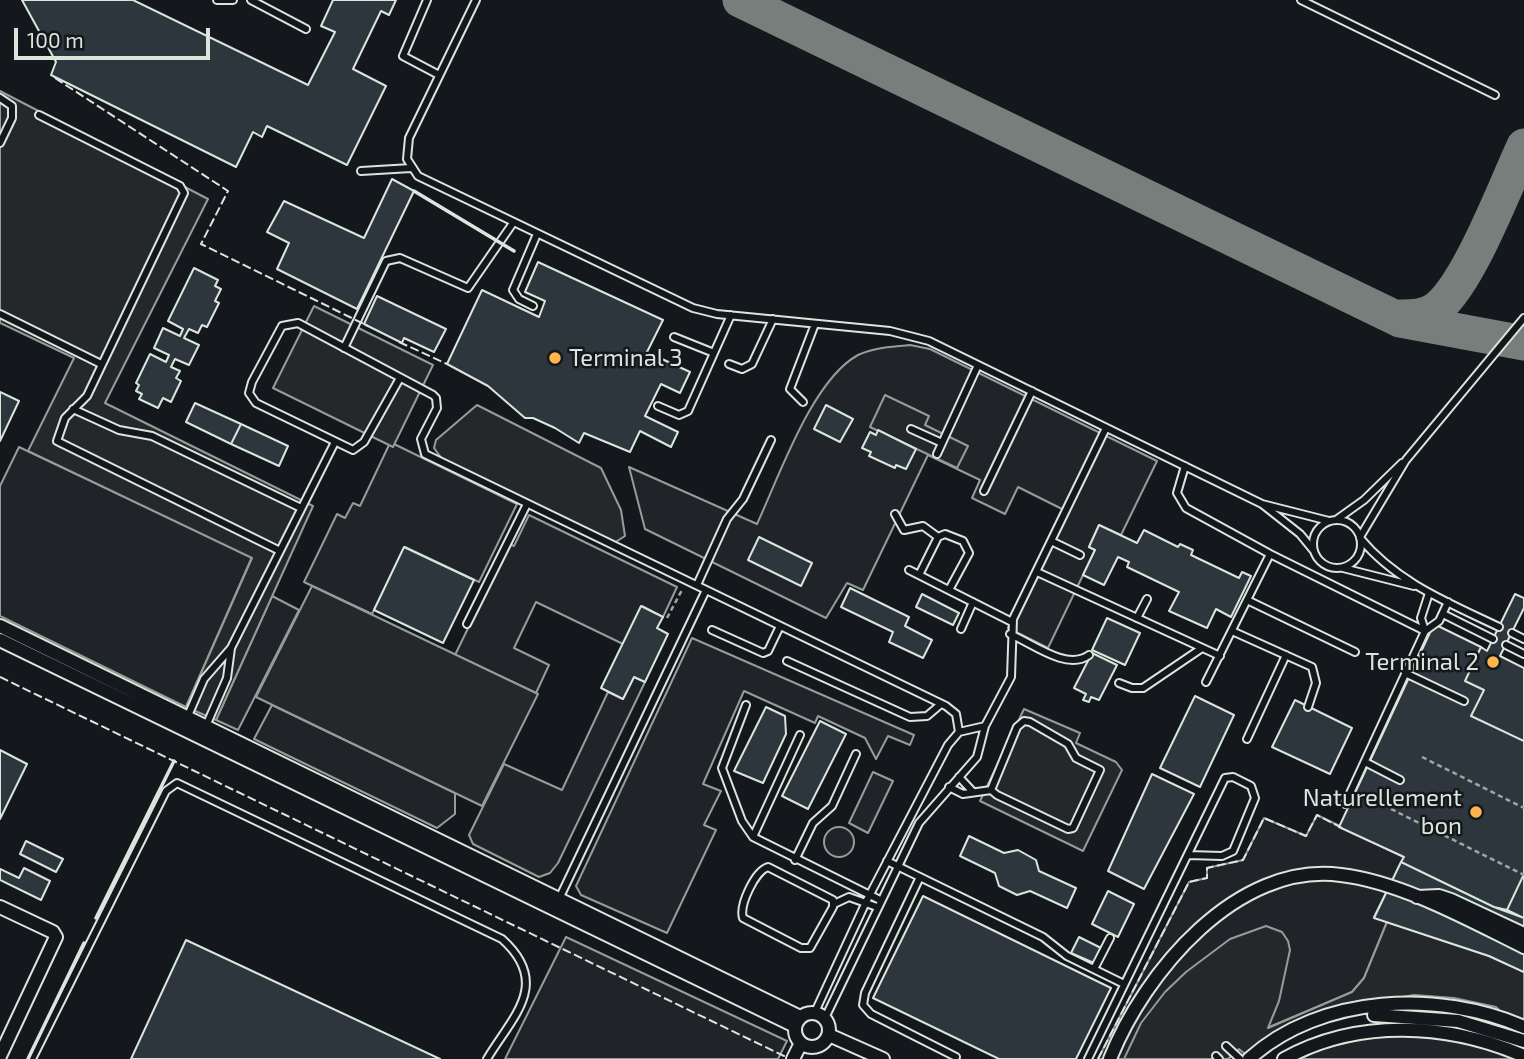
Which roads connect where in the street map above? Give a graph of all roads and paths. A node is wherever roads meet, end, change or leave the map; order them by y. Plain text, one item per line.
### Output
1 (217, 0) edge
2 (233, 0) edge
3 (251, 0) edge
4 (427, 0) edge
5 (476, 0) edge
6 (1301, 0) edge
7 (306, 29) dead end
8 (439, 75) junction
9 (1495, 95) dead end
10 (0, 99) edge
11 (39, 116) dead end
12 (0, 143) edge
13 (411, 168) junction
14 (361, 171) dead end
15 (513, 223) junction
16 (537, 234) junction
17 (533, 306) dead end
18 (0, 314) edge
19 (731, 315) junction
20 (1524, 318) edge
21 (773, 319) junction
22 (815, 324) junction
23 (674, 337) dead end
24 (344, 348) junction
25 (713, 353) junction
26 (729, 364) dead end
27 (101, 365) junction
28 (978, 365) junction
29 (400, 378) junction
30 (1032, 391) junction
31 (803, 402) dead end
32 (658, 406) dead end
33 (73, 409) junction
34 (1106, 428) junction
35 (911, 429) dead end
36 (771, 440) dead end
37 (335, 442) junction
38 (942, 443) junction
39 (937, 454) dead end
40 (1406, 460) junction
41 (1185, 466) junction
42 (984, 491) dead end
43 (527, 504) junction
44 (1262, 504) junction
45 (302, 508) junction
46 (895, 514) dead end
47 (1333, 521) junction
48 (938, 537) junction
49 (1360, 538) junction
50 (1051, 541) junction
51 (280, 551) junction
52 (1314, 551) junction
53 (1270, 554) junction
54 (1080, 555) dead end
55 (1340, 568) junction
56 (909, 570) dead end
57 (1037, 572) junction
58 (919, 575) junction
59 (688, 581) junction
60 (697, 586) junction
61 (1415, 586) junction
62 (706, 590) junction
63 (949, 590) junction
64 (1429, 593) junction
65 (1147, 598) dead end
66 (1247, 600) junction
67 (973, 602) junction
68 (1448, 602) junction
69 (1443, 614) junction
70 (667, 618) dead end
71 (1137, 618) junction
72 (1012, 622) junction
73 (467, 624) dead end
74 (0, 626) edge
75 (780, 626) junction
76 (1499, 627) dead end
77 (961, 629) dead end
78 (712, 630) dead end
79 (1425, 631) junction
80 (1231, 632) junction
81 (1512, 633) dead end
82 (1010, 634) junction
83 (1493, 639) dead end
84 (1524, 639) edge
85 (0, 640) edge
86 (1506, 645) dead end
87 (231, 648) junction
88 (1202, 648) junction
89 (1354, 652) dead end
90 (1524, 654) edge
91 (1089, 655) dead end
92 (1286, 655) junction
93 (1220, 656) junction
94 (787, 661) dead end
95 (1405, 673) junction
96 (1206, 682) dead end
97 (1119, 683) dead end
98 (1464, 701) dead end
99 (941, 704) junction
100 (746, 705) dead end
101 (1308, 707) dead end
102 (185, 723) junction
103 (985, 726) junction
104 (204, 732) junction
105 (959, 732) junction
106 (800, 735) dead end
107 (1247, 739) dead end
108 (856, 754) dead end
109 (1422, 757) dead end
110 (1364, 762) junction
111 (959, 778) junction
112 (1400, 779) dead end
113 (949, 787) junction
114 (991, 790) junction
115 (973, 792) junction
116 (1345, 804) dead end
117 (1524, 808) edge
118 (1391, 809) dead end
119 (753, 837) junction
120 (1188, 855) junction
121 (795, 860) junction
122 (887, 861) junction
123 (897, 866) junction
124 (1524, 875) edge
125 (919, 877) junction
126 (868, 898) junction
127 (1414, 898) junction
128 (556, 904) junction
129 (834, 904) junction
130 (879, 904) junction
131 (0, 907) edge
132 (1524, 934) edge
133 (1110, 938) dead end
134 (1524, 947) edge
135 (1094, 969) junction
136 (1124, 984) junction
137 (1419, 1003) junction
138 (820, 1015) junction
139 (1419, 1016) junction
140 (798, 1021) junction
141 (1524, 1027) edge
142 (829, 1035) junction
143 (1524, 1041) edge
144 (1226, 1046) dead end
145 (806, 1050) edge
146 (0, 1056) edge
147 (1524, 1056) edge
148 (956, 1057) dead end
149 (1256, 1058) edge
150 (1288, 1058) edge
151 (32, 1059) edge
152 (487, 1059) edge
153 (793, 1059) edge
154 (883, 1059) edge
155 (1088, 1059) edge
156 (1110, 1059) edge
157 (1240, 1059) edge

1 - 2 lane
3 - 7 lane
4 - 8 lane
5 - 8 lane
6 - 9 lane
8 - 13 lane
10 - 12 lane
11 - 27 lane
13 - 14 lane
13 - 15 lane
15 - 16 lane
15 - 24 lane
16 - 17 lane
16 - 19 lane
18 - 27 lane
19 - 21 lane
19 - 25 lane
20 - 40 lane
21 - 22 lane
21 - 26 lane
22 - 28 lane
22 - 31 lane
23 - 25 lane
24 - 29 lane
24 - 37 lane
25 - 32 lane
27 - 33 lane
28 - 30 lane
28 - 38 lane
29 - 37 lane
29 - 43 lane
30 - 34 lane
30 - 42 lane
33 - 45 lane
33 - 51 lane
34 - 41 lane
34 - 50 lane
35 - 38 lane
36 - 60 lane
37 - 45 lane
38 - 39 lane
40 - 47 lane
40 - 49 lane
41 - 44 lane
41 - 53 lane
43 - 59 lane
43 - 73 lane
44 - 47 lane
44 - 52 lane
45 - 51 lane
46 - 48 lane
47 - 49 lane
47 - 52 lane
48 - 58 lane
48 - 63 lane
49 - 55 lane
49 - 61 lane
50 - 54 lane
50 - 57 lane
51 - 87 lane
52 - 55 lane
53 - 66 lane
53 - 79 lane
55 - 61 lane
56 - 58 lane
57 - 71 lane
57 - 72 lane
58 - 63 lane
59 - 60 lane
59 - 70 path
60 - 62 lane
61 - 64 lane
62 - 75 lane
62 - 128 lane
63 - 67 lane
64 - 68 lane
64 - 79 lane
65 - 71 lane
66 - 80 lane
66 - 89 lane
67 - 72 lane
67 - 77 lane
68 - 69 lane
68 - 76 lane
69 - 79 lane
69 - 83 lane
71 - 88 lane
72 - 82 lane
74 - 102 street
75 - 78 lane
75 - 99 lane
79 - 95 lane
80 - 92 lane
80 - 93 lane
81 - 84 lane
82 - 91 lane
82 - 103 lane
85 - 102 street
86 - 90 lane
87 - 102 lane
87 - 104 lane
88 - 93 lane
88 - 97 lane
92 - 101 lane
92 - 107 lane
93 - 96 lane
94 - 99 lane
95 - 98 lane
95 - 110 lane
99 - 105 lane
100 - 119 lane
102 - 104 street
103 - 105 lane
103 - 111 lane
104 - 128 street
105 - 122 lane
106 - 119 lane
108 - 121 lane
109 - 117 path
110 - 112 lane
110 - 116 lane
111 - 113 lane
111 - 115 lane
113 - 115 lane
113 - 123 lane
114 - 114 lane
114 - 115 lane
118 - 124 path
119 - 121 lane
120 - 120 lane
120 - 136 lane
121 - 126 lane
122 - 123 lane
122 - 126 lane
123 - 125 lane
123 - 130 lane
125 - 135 lane
125 - 148 lane
126 - 129 lane
126 - 130 lane
126 - 138 lane
127 - 132 street
127 - 134 street
127 - 156 street
128 - 140 street
129 - 129 lane
130 - 138 lane
131 - 146 street
133 - 135 lane
135 - 136 lane
136 - 155 lane
137 - 139 street
137 - 141 street
137 - 149 street
138 - 140 street
138 - 142 street
139 - 143 street
139 - 149 street
140 - 145 street
142 - 145 street
142 - 154 street
144 - 157 lane
145 - 153 street
147 - 150 street
151 - 152 lane

